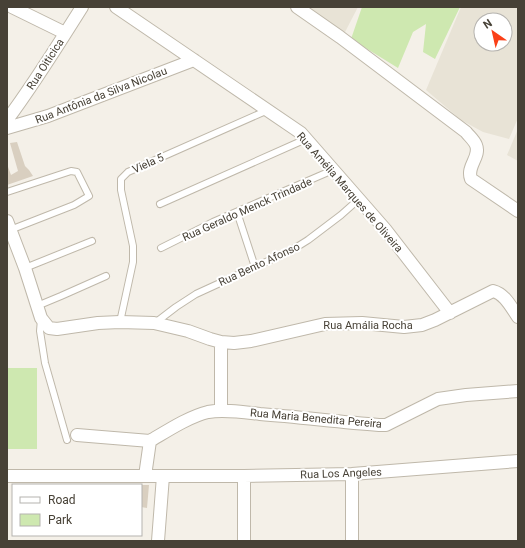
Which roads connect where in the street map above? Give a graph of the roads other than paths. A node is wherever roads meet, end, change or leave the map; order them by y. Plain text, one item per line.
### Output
1 (12, 7) edge
2 (82, 7) edge
3 (116, 7) edge
4 (297, 7) edge
5 (66, 32) junction
6 (194, 60) junction
7 (268, 110) junction
8 (7, 120) edge
9 (7, 128) edge
10 (306, 139) junction
11 (333, 170) junction
12 (7, 192) edge
13 (359, 199) junction
14 (160, 204) dead end
15 (518, 211) edge
16 (237, 212) junction
17 (9, 226) edge
18 (92, 241) dead end
19 (161, 248) dead end
20 (255, 267) junction
21 (25, 268) junction
22 (106, 276) dead end
23 (37, 306) junction
24 (450, 313) junction
25 (518, 317) edge
26 (41, 318) junction
27 (120, 322) junction
28 (154, 323) junction
29 (221, 342) junction
30 (518, 391) edge
31 (221, 411) junction
32 (72, 438) joint
33 (150, 441) junction
34 (518, 461) edge
35 (352, 474) junction
36 (7, 476) edge
37 (145, 476) junction
38 (163, 476) junction
39 (244, 476) junction
40 (158, 541) edge
41 (244, 541) edge
42 (352, 541) edge

1 - 5 street
2 - 5 street, Rua Oiticica
3 - 6 street, Rua Amélia Marques de Oliveira
4 - 15 street
5 - 8 street, Rua Oiticica
6 - 7 street, Rua Amélia Marques de Oliveira
6 - 9 street, Rua Antônia da Silva Nicolau
7 - 10 street, Rua Amélia Marques de Oliveira
7 - 27 lane, Viela 5
10 - 11 street, Rua Amélia Marques de Oliveira
10 - 14 lane
11 - 13 street, Rua Amélia Marques de Oliveira
11 - 16 lane, Rua Geraldo Menck Trindade
12 - 17 lane
13 - 20 lane, Rua Bento Afonso
13 - 24 street, Rua Amélia Marques de Oliveira
16 - 19 lane, Rua Geraldo Menck Trindade
16 - 20 lane
17 - 21 street
18 - 21 lane
20 - 28 lane, Rua Bento Afonso
21 - 23 street
22 - 23 lane
23 - 26 street
24 - 25 street, Rua Amália Rocha
24 - 29 street, Rua Amália Rocha
26 - 27 street, Rua Amália Rocha
26 - 32 lane
27 - 28 street, Rua Amália Rocha
28 - 29 street, Rua Amália Rocha
29 - 31 street
30 - 31 street, Rua Maria Benedita Pereira
31 - 33 street, Rua Maria Benedita Pereira
32 - 33 street
33 - 37 street
34 - 35 street, Rua Los Angeles
35 - 39 street, Rua Los Angeles
35 - 42 street
36 - 37 street, Rua Los Angeles
37 - 38 street, Rua Los Angeles
38 - 39 street, Rua Los Angeles
38 - 40 street
39 - 41 street

